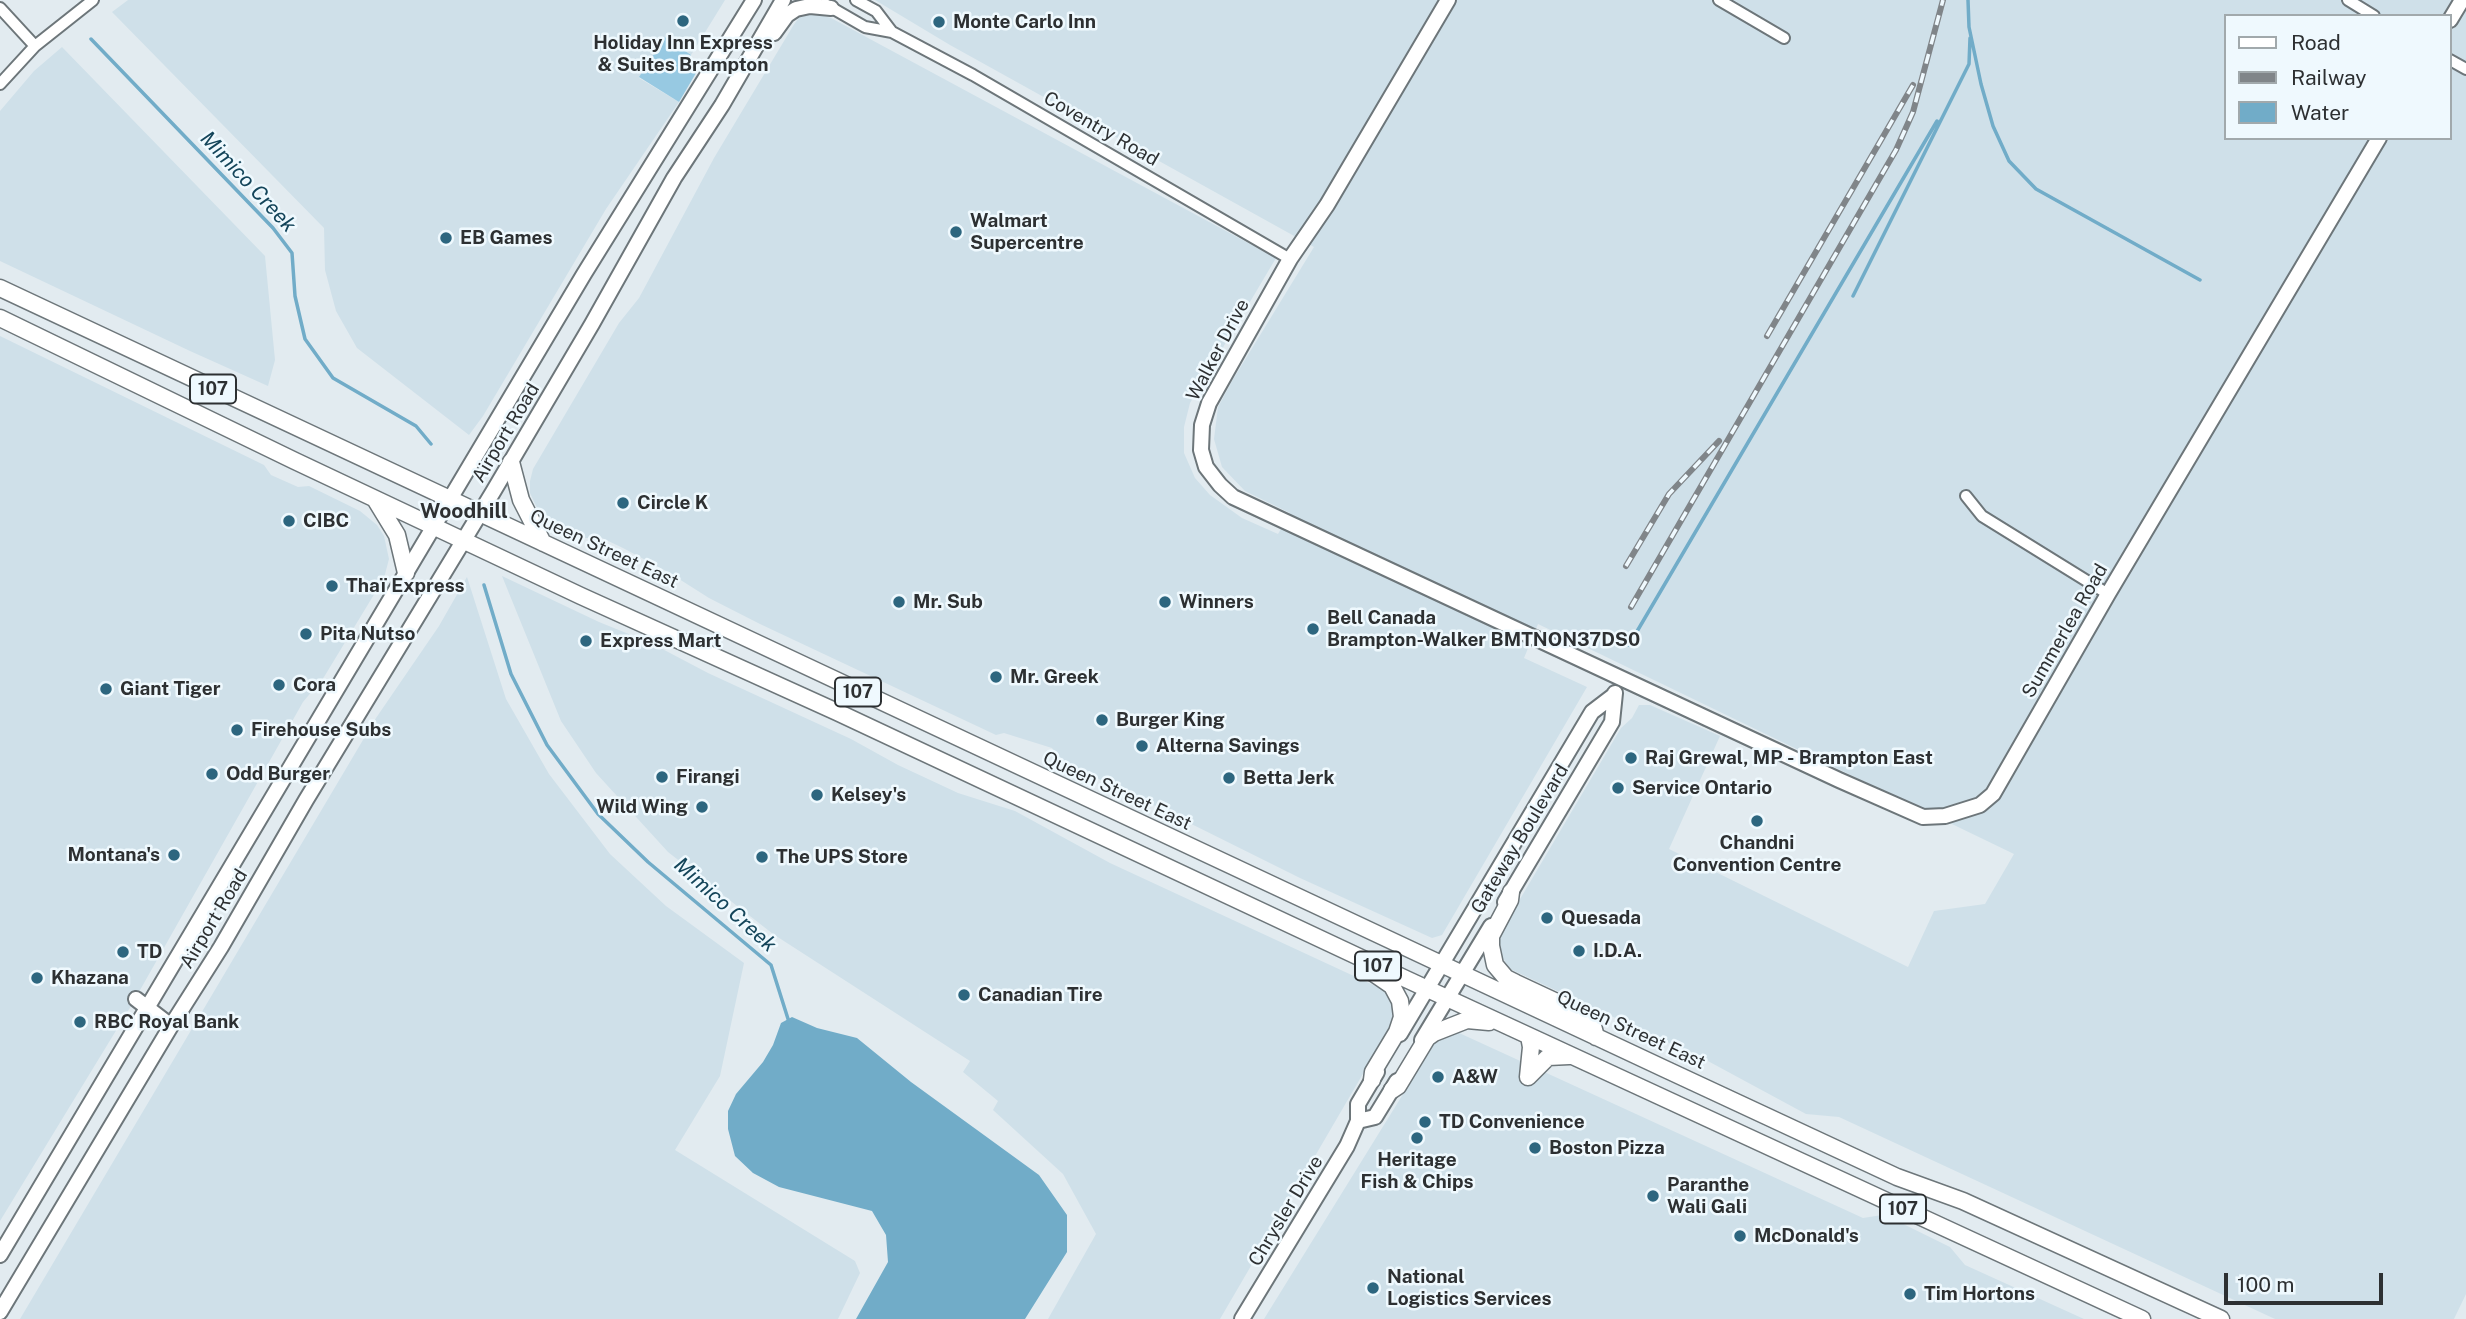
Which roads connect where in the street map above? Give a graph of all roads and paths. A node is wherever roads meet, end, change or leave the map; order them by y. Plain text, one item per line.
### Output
1 (93, 0) edge
2 (754, 0) edge
3 (783, 0) edge
4 (856, 0) edge
5 (1448, 0) edge
6 (1719, 0) edge
7 (2348, 0) edge
8 (2462, 0) edge
9 (825, 4) edge
10 (0, 8) edge
11 (2371, 14) edge
12 (2452, 17) edge
13 (892, 32) junction
14 (1784, 38) dead end
15 (35, 46) junction
16 (753, 52) junction
17 (0, 84) edge
18 (2378, 140) edge
19 (1290, 259) junction
20 (0, 288) edge
21 (0, 318) edge
22 (123, 346) junction
23 (63, 348) junction
24 (511, 462) junction
25 (1966, 496) dead end
26 (375, 499) junction
27 (450, 500) junction
28 (480, 514) junction
29 (434, 527) junction
30 (464, 541) junction
31 (543, 543) junction
32 (406, 573) junction
33 (2108, 594) junction
34 (1622, 679) junction
35 (1613, 696) junction
36 (1511, 892) junction
37 (1330, 943) junction
38 (1440, 965) junction
39 (1462, 975) junction
40 (1427, 988) junction
41 (1448, 998) junction
42 (141, 1004) junction
43 (171, 1026) junction
44 (1529, 1036) junction
45 (1596, 1037) junction
46 (1574, 1056) junction
47 (1372, 1080) junction
48 (1392, 1090) junction
49 (1358, 1121) junction
50 (0, 1255) edge
51 (0, 1312) edge
52 (1242, 1319) edge
53 (2142, 1319) edge
54 (2221, 1319) edge

1 - 15 street
2 - 27 street, Airport Road
3 - 16 street, Airport Road
4 - 13 street, Coventry Road
5 - 19 street, Walker Drive
6 - 14 street
7 - 11 street
8 - 12 street
9 - 13 street, Coventry Road
9 - 16 street
10 - 15 street
13 - 19 street, Coventry Road
15 - 17 street
16 - 24 street, Airport Road
18 - 33 street, Summerlea Road
19 - 34 street, Walker Drive
20 - 22 main road, Queen Street East / 107
21 - 23 main road, 107
22 - 23 main road
22 - 27 main road, Queen Street East / 107
23 - 26 main road, 107
24 - 28 street, Airport Road
24 - 31 main road
25 - 33 street
26 - 29 main road, 107
26 - 32 main road
27 - 28 main road, Queen Street East / 107
27 - 29 street, Airport Road
28 - 30 street, Airport Road
28 - 31 main road, Queen Street East / 107
29 - 30 main road, 107
29 - 32 street, Airport Road
30 - 37 main road, 107
30 - 43 street, Airport Road
31 - 38 main road, Queen Street East / 107
32 - 42 street, Airport Road
33 - 34 street, Summerlea Road
34 - 35 street, Gateway Boulevard
35 - 36 street, Gateway Boulevard
35 - 38 street, Gateway Boulevard
36 - 39 street, Gateway Boulevard
36 - 45 main road
37 - 40 main road, 107
37 - 47 main road
38 - 39 main road, Queen Street East / 107
38 - 40 street, Chrysler Drive
39 - 41 street, Gateway Boulevard
39 - 45 main road, Queen Street East / 107
40 - 41 main road, 107
40 - 47 street, Chrysler Drive
41 - 44 main road, 107
41 - 48 street, Chrysler Drive
42 - 43 street
42 - 50 street, Airport Road
43 - 51 street, Airport Road
44 - 46 main road, 107
44 - 46 main road
44 - 48 main road
45 - 54 main road, Queen Street East / 107
46 - 53 main road, 107
47 - 49 street, Chrysler Drive
48 - 49 street, Chrysler Drive
49 - 52 street, Chrysler Drive

